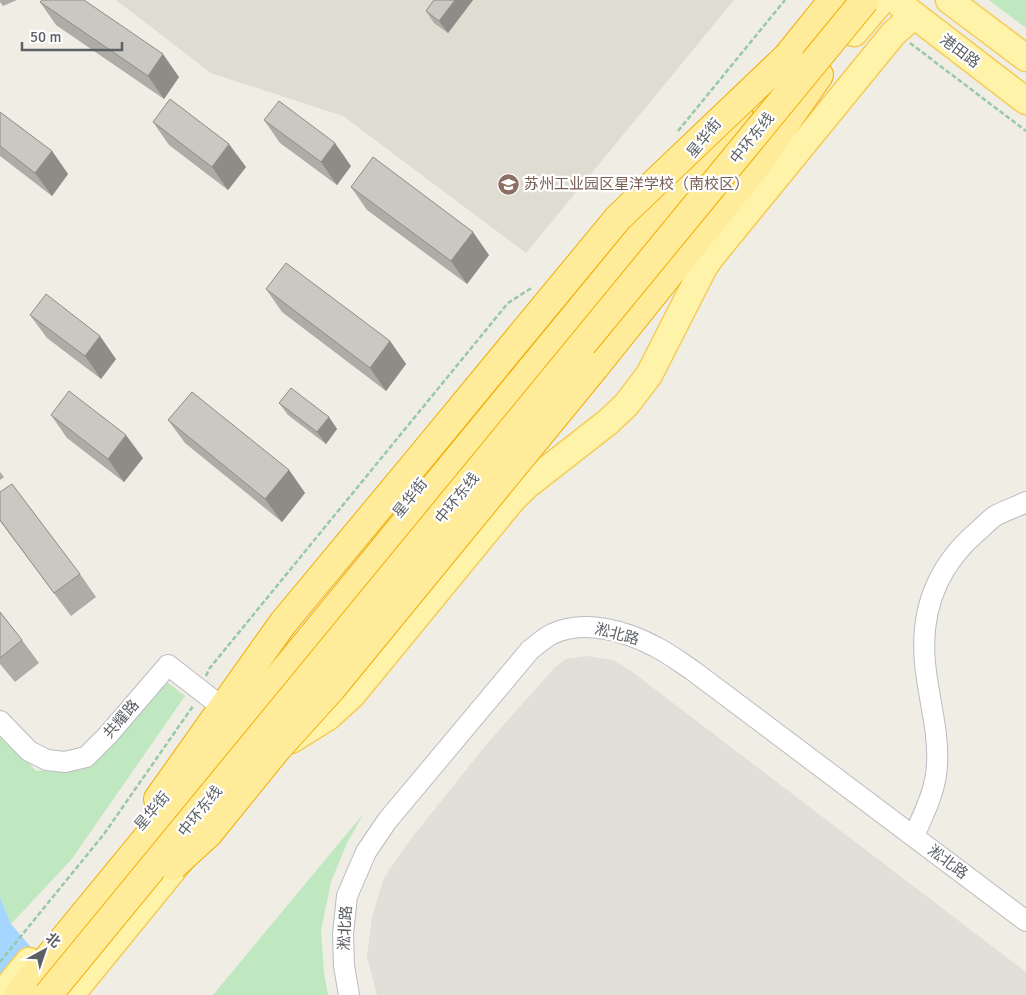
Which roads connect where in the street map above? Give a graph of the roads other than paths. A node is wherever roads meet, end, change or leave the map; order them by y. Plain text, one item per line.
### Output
1 (818, 0) edge
2 (833, 0) edge
3 (865, 0) edge
4 (882, 0) edge
5 (949, 0) edge
6 (901, 16) edge
7 (788, 54) junction
8 (1026, 58) edge
9 (819, 76) junction
10 (1026, 101) edge
11 (1026, 502) edge
12 (227, 711) junction
13 (0, 721) edge
14 (263, 758) junction
15 (138, 828) joint
16 (914, 836) junction
17 (1026, 921) edge
18 (95, 939) junction
19 (73, 992) edge
20 (1, 995) edge
21 (18, 995) edge
22 (48, 995) edge
23 (349, 995) edge

1 - 12 main road, 星华街
2 - 7 highway, 中环东线
3 - 18 highway, 中环东线, bridge
4 - 9 main road
5 - 8 main road
6 - 10 main road, 港田路
6 - 14 main road
7 - 12 highway, bridge
7 - 21 highway, 中环东线, bridge
9 - 14 main road
9 - 18 highway, bridge
11 - 16 street
12 - 13 street, 共耀路
12 - 15 highway
14 - 19 main road
15 - 20 main road, 星华街
16 - 17 street, 淞北路
16 - 23 street, 淞北路
18 - 22 highway, 中环东线, bridge

